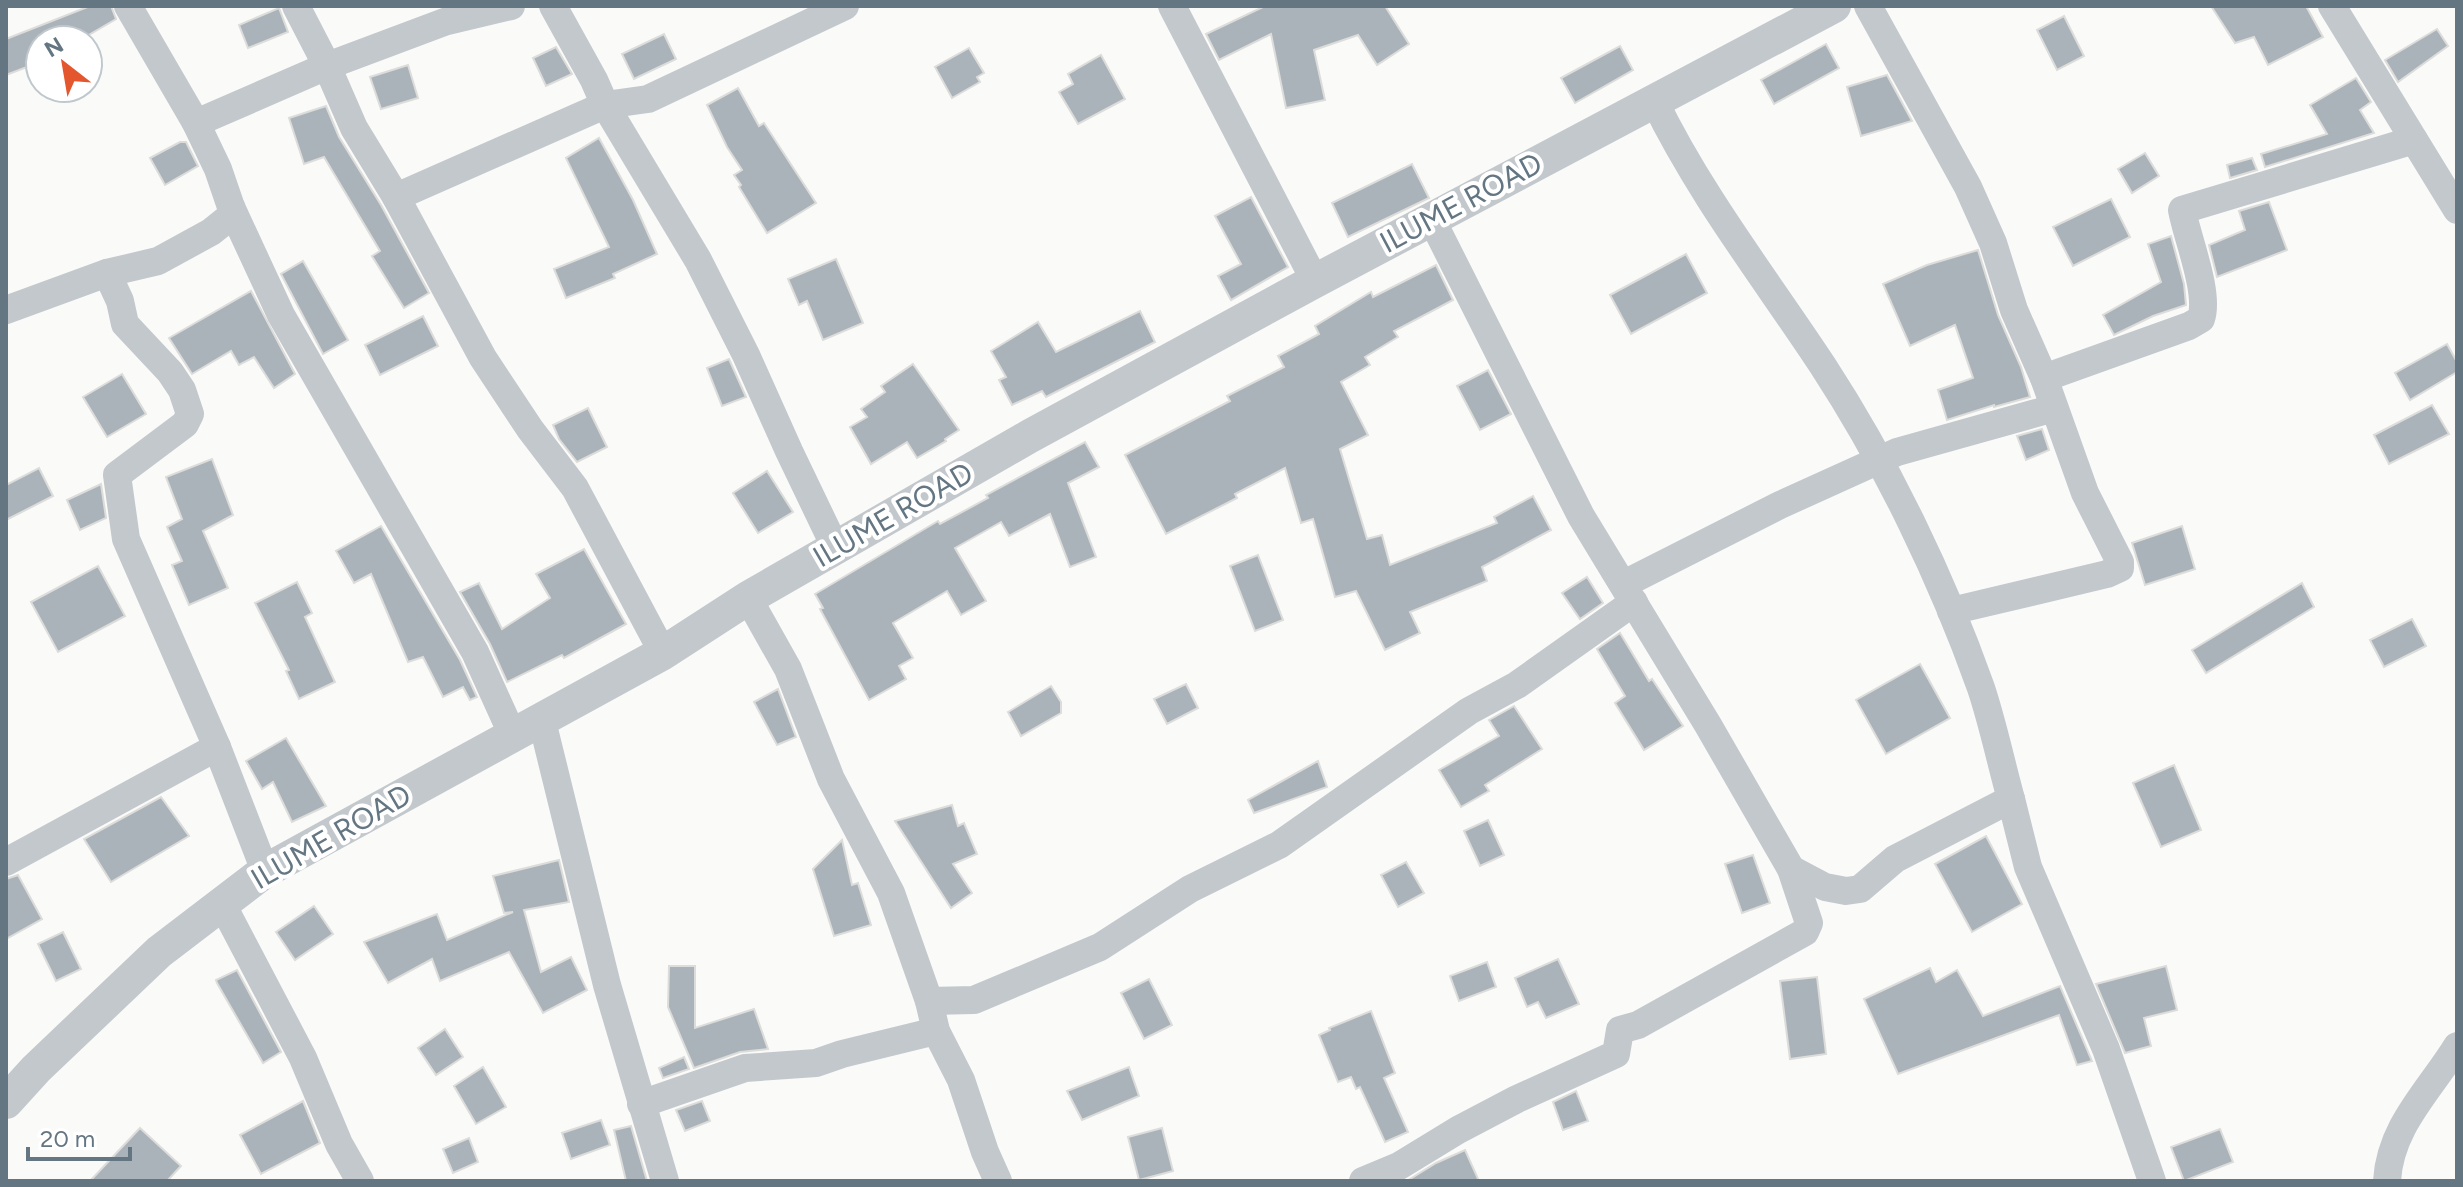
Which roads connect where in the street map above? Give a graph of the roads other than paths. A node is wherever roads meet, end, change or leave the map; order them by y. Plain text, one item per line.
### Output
1 (128, 6) edge
2 (296, 6) edge
3 (511, 6) edge
4 (553, 6) edge
5 (845, 6) edge
6 (1172, 6) edge
7 (1834, 6) edge
8 (1868, 6) edge
9 (2332, 6) edge
10 (327, 66) junction
11 (1654, 100) junction
12 (605, 105) junction
13 (196, 123) junction
14 (2414, 140) junction
15 (396, 197) junction
16 (231, 207) junction
17 (2457, 210) edge
18 (1432, 220) junction
19 (107, 273) junction
20 (1315, 281) junction
21 (6, 310) edge
22 (2044, 378) junction
23 (2054, 408) junction
24 (1879, 461) junction
25 (836, 549) junction
26 (1629, 593) junction
27 (748, 598) junction
28 (1951, 611) junction
29 (663, 653) junction
30 (528, 728) junction
31 (217, 747) junction
32 (2011, 799) junction
33 (6, 862) edge
34 (1791, 869) junction
35 (265, 871) junction
36 (221, 902) junction
37 (929, 1001) junction
38 (936, 1031) junction
39 (2457, 1046) edge
40 (6, 1102) edge
41 (641, 1104) junction
42 (360, 1181) edge
43 (665, 1181) edge
44 (998, 1181) edge
45 (1363, 1181) edge
46 (2152, 1181) edge
47 (2387, 1181) edge

1 - 13 street
2 - 10 street
3 - 10 street
4 - 12 street
5 - 12 street
6 - 20 street
7 - 11 street, ILUME ROAD
8 - 22 street
9 - 14 street
10 - 13 street
10 - 15 street
11 - 18 street, ILUME ROAD
11 - 24 street
12 - 15 street
12 - 25 street
13 - 16 street
14 - 17 street
14 - 22 street
15 - 29 street
16 - 19 street
16 - 30 street
18 - 20 street, ILUME ROAD
18 - 26 street
19 - 21 street
19 - 31 street
20 - 25 street, ILUME ROAD
22 - 23 street
23 - 24 street
23 - 28 street
24 - 26 street
24 - 28 street
25 - 27 street, ILUME ROAD
26 - 34 street
26 - 37 street
27 - 29 street, ILUME ROAD
27 - 37 street
28 - 32 street
29 - 30 street, ILUME ROAD
30 - 35 street, ILUME ROAD
30 - 41 street
31 - 33 street
31 - 35 street
32 - 34 street
32 - 46 street
34 - 45 street
35 - 36 street, ILUME ROAD
36 - 40 street, ILUME ROAD
36 - 42 street
37 - 38 street
38 - 41 street
38 - 44 street
39 - 47 street
41 - 43 street

